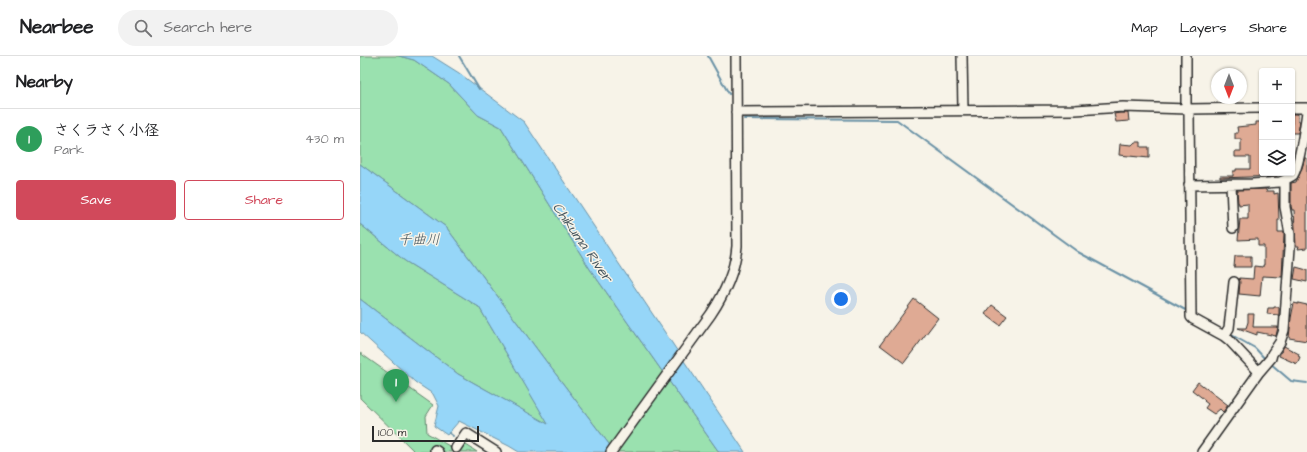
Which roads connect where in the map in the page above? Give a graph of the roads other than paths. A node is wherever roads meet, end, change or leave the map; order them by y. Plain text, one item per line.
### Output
1 (736, 56) edge
2 (962, 56) edge
3 (1186, 56) edge
4 (1259, 108) edge
5 (1295, 108) edge
6 (1307, 108) edge
7 (1188, 109) junction
8 (963, 110) junction
9 (736, 112) junction
10 (1307, 112) edge
11 (1285, 180) junction
12 (1189, 185) junction
13 (1231, 185) junction
14 (1233, 228) dead end
15 (1234, 282) dead end
16 (1226, 334) junction
17 (1259, 372) junction
18 (456, 448) dead end
19 (496, 452) edge
20 (611, 452) edge
21 (1202, 452) edge

1 - 9 street
2 - 8 street
3 - 7 street
4 - 7 street
5 - 6 street
7 - 8 street
7 - 12 street
8 - 9 street
9 - 20 street
10 - 11 street
11 - 13 street
11 - 17 street
12 - 13 street
12 - 16 street
13 - 14 street
15 - 16 street
16 - 17 street
17 - 21 street
18 - 19 street

